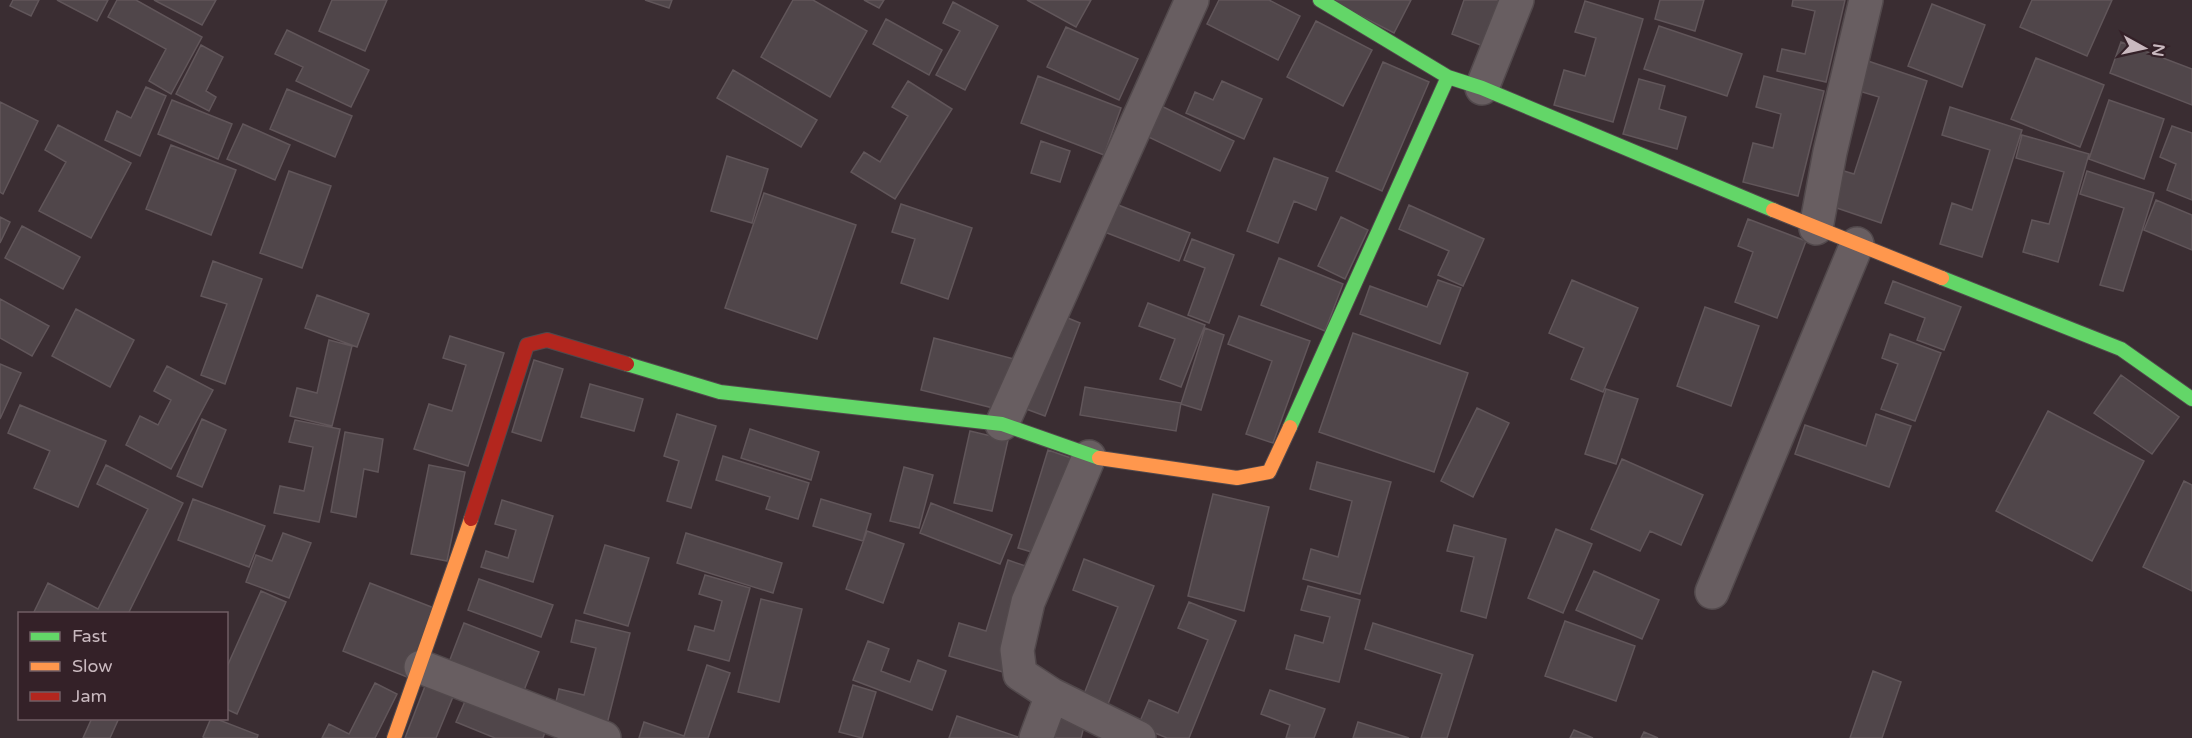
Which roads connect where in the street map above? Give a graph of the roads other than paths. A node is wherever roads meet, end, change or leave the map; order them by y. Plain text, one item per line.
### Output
1 (1192, 0) edge
2 (1320, 0) edge
3 (1517, 0) edge
4 (1866, 0) edge
5 (1448, 77) junction
6 (1482, 88) junction
7 (1816, 228) junction
8 (1857, 244) junction
9 (2192, 399) edge
10 (1002, 424) junction
11 (1089, 457) junction
12 (1712, 592) dead end
13 (421, 667) junction
14 (1052, 696) junction
15 (394, 738) edge
16 (604, 738) edge
17 (1036, 738) edge
18 (1139, 738) edge

1 - 10 street
2 - 5 street
3 - 6 street
4 - 7 street
5 - 6 street
5 - 11 street
6 - 7 street
7 - 8 street
8 - 9 street
8 - 12 street
10 - 11 street
10 - 13 street
11 - 14 street
13 - 15 street
13 - 16 street
14 - 17 street
14 - 18 street

